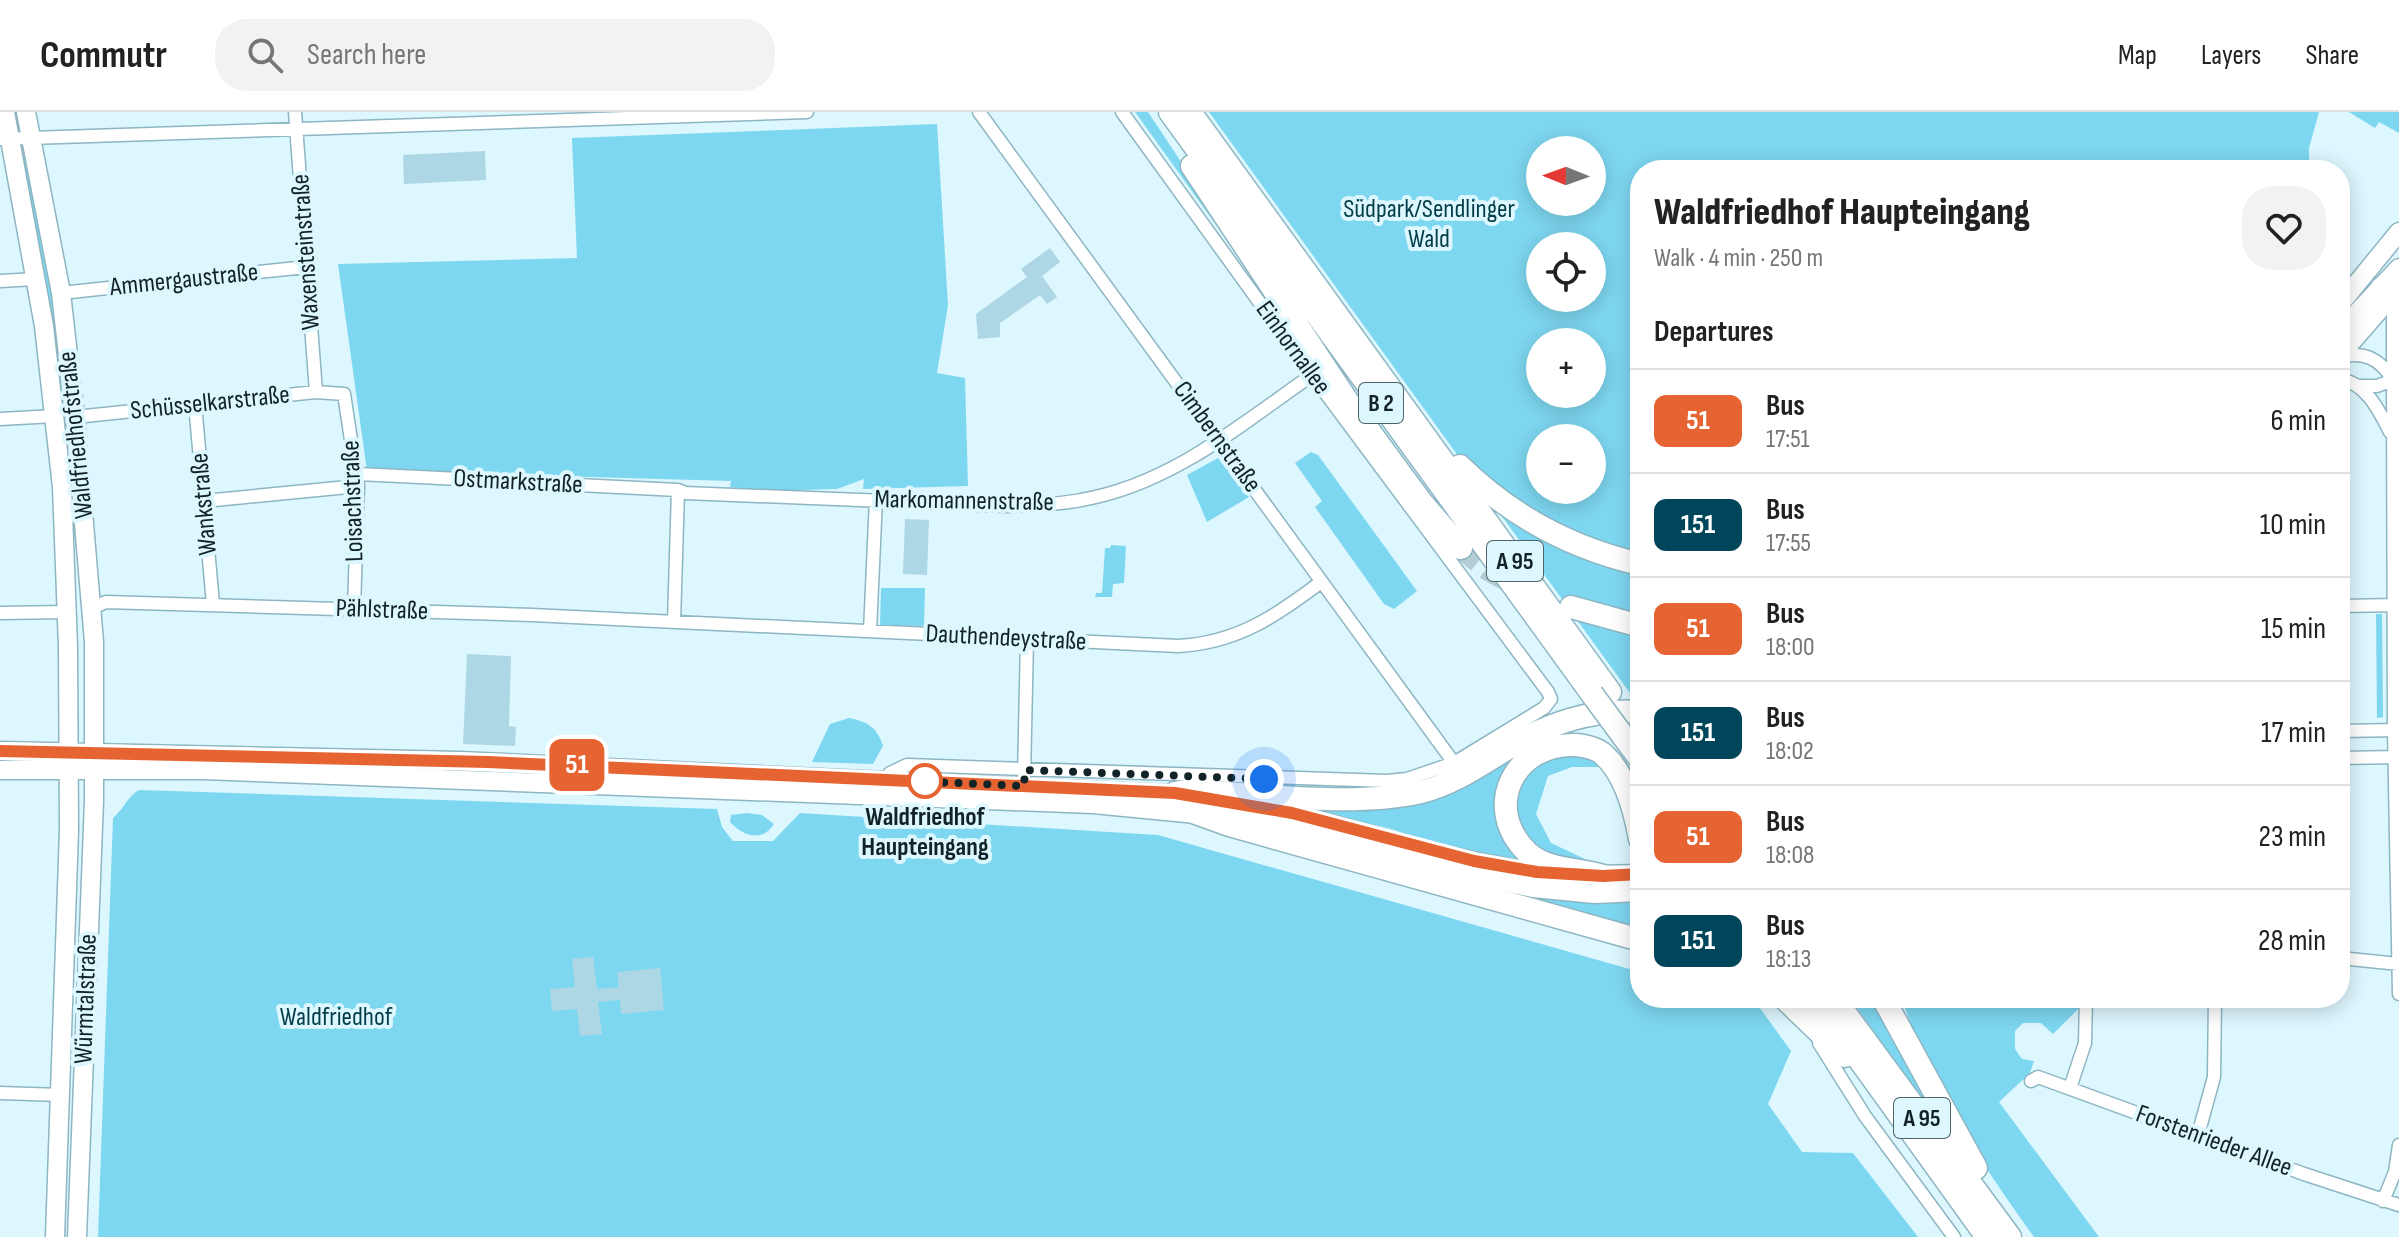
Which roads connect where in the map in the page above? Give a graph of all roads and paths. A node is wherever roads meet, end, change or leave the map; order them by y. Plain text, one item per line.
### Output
1 (5, 112) edge
2 (26, 112) edge
3 (295, 112) edge
4 (807, 112) edge
5 (979, 112) edge
6 (1122, 112) edge
7 (1156, 112) edge
8 (1170, 112) edge
9 (1190, 112) edge
10 (760, 113) edge
11 (551, 117) edge
12 (297, 130) junction
13 (32, 138) junction
14 (5, 139) edge
15 (2399, 232) edge
16 (306, 267) junction
17 (2399, 268) edge
18 (36, 279) junction
19 (0, 281) edge
20 (2390, 282) edge
21 (2350, 292) edge
22 (61, 293) junction
23 (2350, 321) edge
24 (2350, 343) edge
25 (2350, 355) edge
26 (1312, 375) junction
27 (2393, 380) junction
28 (2350, 384) edge
29 (2357, 386) junction
30 (316, 392) junction
31 (344, 394) joint
32 (195, 404) junction
33 (55, 416) junction
34 (75, 417) junction
35 (0, 419) edge
36 (1422, 429) junction
37 (2393, 439) junction
38 (1220, 440) junction
39 (358, 480) junction
40 (678, 490) junction
41 (876, 499) junction
42 (204, 501) junction
43 (1461, 548) tunnel mouth
44 (1630, 561) edge
45 (1321, 582) junction
46 (213, 604) junction
47 (2396, 605) edge
48 (2350, 606) edge
49 (1571, 607) dead end
50 (92, 608) junction
51 (354, 609) junction
52 (66, 612) junction
53 (0, 613) edge
54 (674, 622) junction
55 (1630, 623) edge
56 (93, 630) junction
57 (870, 631) junction
58 (1027, 639) junction
59 (1601, 693) junction
60 (1630, 712) edge
61 (2396, 730) edge
62 (1630, 731) edge
63 (2350, 731) edge
64 (0, 751) edge
65 (2350, 758) edge
66 (2397, 758) edge
67 (67, 762) junction
68 (94, 762) junction
69 (1454, 763) junction
70 (0, 770) edge
71 (1024, 778) junction
72 (720, 782) junction
73 (1177, 784) junction
74 (1630, 802) edge
75 (1193, 812) junction
76 (1630, 875) edge
77 (1603, 876) junction
78 (1630, 892) edge
79 (1630, 937) edge
80 (2350, 959) edge
81 (2399, 964) edge
82 (2399, 994) edge
83 (1809, 1008) edge
84 (1810, 1008) edge
85 (1841, 1008) edge
86 (1889, 1008) edge
87 (1894, 1008) edge
88 (2086, 1008) edge
89 (2215, 1008) edge
90 (1898, 1025) junction
91 (2031, 1081) dead end
92 (2070, 1088) junction
93 (0, 1093) edge
94 (61, 1095) junction
95 (2198, 1135) junction
96 (2399, 1145) edge
97 (57, 1181) junction
98 (79, 1182) junction
99 (2383, 1201) junction
100 (2399, 1205) edge
101 (55, 1237) edge
102 (77, 1237) edge
103 (1954, 1237) edge
104 (1987, 1237) edge
105 (2010, 1237) edge
106 (2018, 1237) edge

1 - 14 main road, Waldfriedhofstraße
2 - 13 main road, Waldfriedhofstraße
3 - 12 street, Waxensteinstraße
4 - 10 street
5 - 38 street, Cimbernstraße
6 - 26 street, Einhornallee
7 - 43 highway
8 - 59 highway, B 2
9 - 36 highway, A 95
10 - 11 street
11 - 12 street
12 - 13 street
12 - 16 street, Waxensteinstraße
13 - 14 street
13 - 22 main road, Waldfriedhofstraße
14 - 18 main road, Waldfriedhofstraße
15 - 21 main road
16 - 22 street, Ammergaustraße
16 - 30 street, Waxensteinstraße
17 - 20 main road
18 - 19 street
18 - 33 main road, Waldfriedhofstraße
20 - 23 main road
20 - 24 highway
20 - 27 street
22 - 34 main road, Waldfriedhofstraße
25 - 27 street
26 - 38 street, Markomannenstraße
26 - 69 street, Einhornallee
27 - 29 street
27 - 37 street
28 - 29 street
29 - 37 street
30 - 31 street, Schüsselkarstraße
30 - 32 street, Schüsselkarstraße
31 - 39 street, Loisachstraße
32 - 34 street, Schüsselkarstraße
32 - 42 street, Wankstraße
33 - 35 street
33 - 52 main road, Waldfriedhofstraße
34 - 50 main road, Waldfriedhofstraße
36 - 44 highway
36 - 59 highway, A 95
37 - 47 street
38 - 41 street, Markomannenstraße
38 - 45 street, Cimbernstraße
39 - 40 street, Ostmarkstraße
39 - 42 street, Ostmarkstraße
39 - 51 street, Loisachstraße
40 - 41 street, Markomannenstraße
40 - 54 street
41 - 57 street
42 - 46 street, Wankstraße
45 - 58 street, Dauthendeystraße
45 - 69 street, Cimbernstraße
46 - 50 street, Pählstraße
46 - 51 street, Pählstraße
47 - 48 street
47 - 61 street
49 - 55 highway
50 - 56 main road, Waldfriedhofstraße
51 - 54 street, Pählstraße
52 - 53 street
52 - 56 main road
52 - 67 main road, Waldfriedhofstraße
54 - 57 street, Dauthendeystraße
56 - 68 main road, Waldfriedhofstraße
57 - 58 street, Dauthendeystraße
58 - 71 street
59 - 62 highway, A 95
60 - 73 highway
61 - 63 street
61 - 66 street
64 - 67 main road
65 - 66 street
66 - 81 street
67 - 68 main road
67 - 70 main road
67 - 94 main road, Würmtalstraße
68 - 72 main road
68 - 98 main road, Würmtalstraße
69 - 73 street
71 - 72 main road
71 - 73 main road
72 - 75 main road
73 - 77 main road
74 - 77 highway
75 - 78 main road
75 - 79 highway
76 - 77 main road
80 - 81 street
81 - 82 street
83 - 103 street
84 - 104 highway, A 95
85 - 105 highway, A 95
86 - 90 highway
87 - 90 highway
88 - 92 street
89 - 95 street
90 - 106 highway
91 - 92 street, Forstenrieder Allee
92 - 95 street, Forstenrieder Allee
93 - 94 street
94 - 97 main road, Würmtalstraße
95 - 99 street, Forstenrieder Allee
96 - 99 street
97 - 98 main road
97 - 101 main road, Würmtalstraße
98 - 102 main road, Würmtalstraße
99 - 100 street, Forstenrieder Allee

